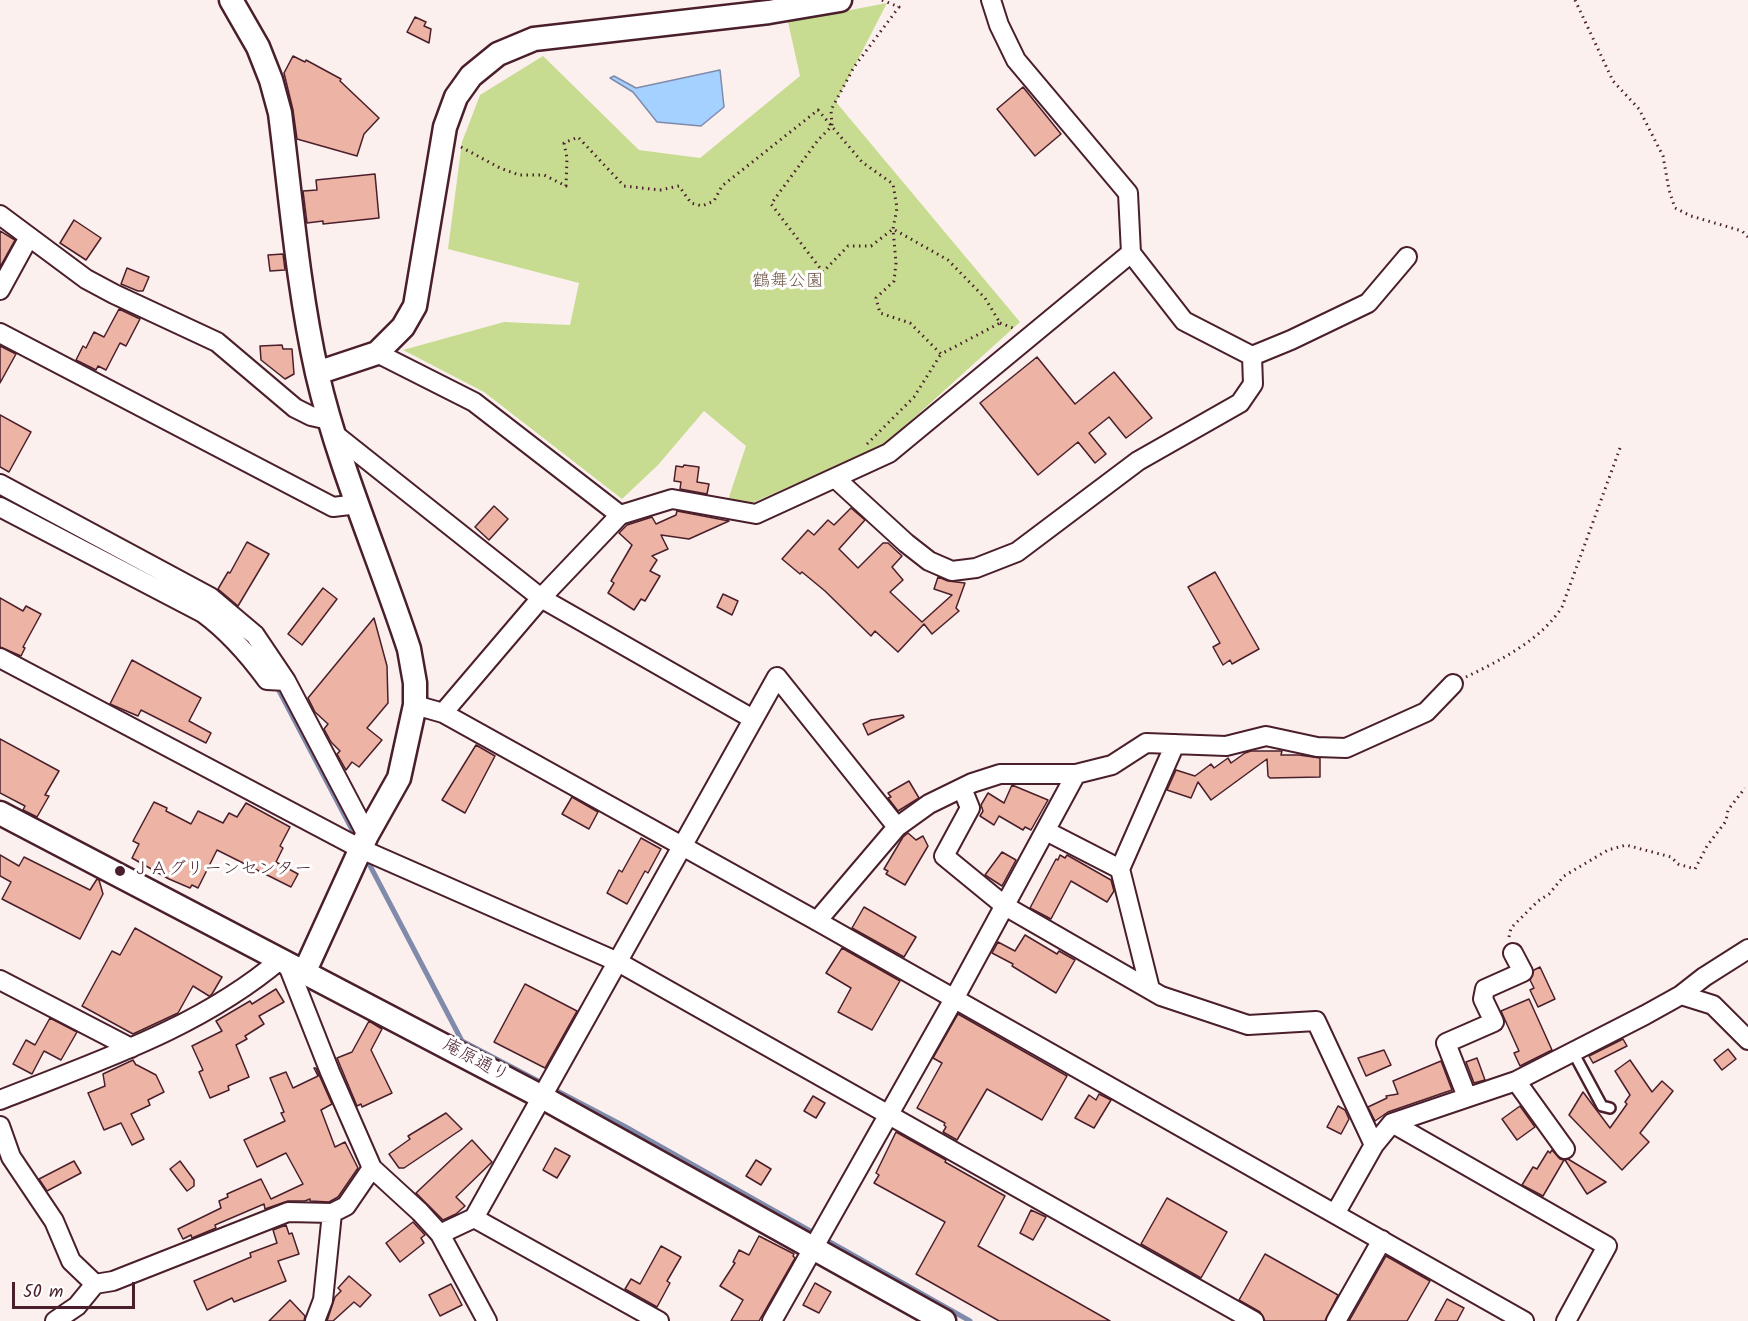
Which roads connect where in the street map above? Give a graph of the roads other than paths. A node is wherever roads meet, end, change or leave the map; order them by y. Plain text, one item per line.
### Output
1 (231, 0) edge
2 (840, 0) edge
3 (991, 0) edge
4 (0, 214) edge
5 (29, 237) junction
6 (1131, 253) junction
7 (1407, 257) dead end
8 (0, 290) edge
9 (0, 333) edge
10 (377, 353) junction
11 (1252, 356) junction
12 (317, 373) junction
13 (331, 426) junction
14 (835, 478) junction
15 (0, 484) edge
16 (358, 504) junction
17 (0, 507) edge
18 (620, 515) junction
19 (541, 598) junction
20 (0, 658) edge
21 (286, 681) junction
22 (1453, 684) road end
23 (415, 705) junction
24 (443, 713) junction
25 (753, 719) junction
26 (1175, 744) junction
27 (1076, 774) junction
28 (962, 788) junction
29 (0, 813) edge
30 (897, 827) junction
31 (1046, 831) junction
32 (364, 842) junction
33 (682, 846) junction
34 (1120, 869) junction
35 (1005, 906) junction
36 (816, 921) junction
37 (1748, 949) edge
38 (1513, 953) road end
39 (618, 962) junction
40 (291, 965) junction
41 (0, 980) edge
42 (1150, 989) junction
43 (1681, 995) junction
44 (954, 999) junction
45 (1748, 1040) edge
46 (131, 1048) junction
47 (1573, 1052) junction
48 (1516, 1081) junction
49 (542, 1097) junction
50 (1467, 1097) junction
51 (0, 1100) edge
52 (1610, 1108) dead end
53 (888, 1114) junction
54 (1392, 1123) junction
55 (0, 1126) edge
56 (1374, 1145) junction
57 (1565, 1149) dead end
58 (372, 1168) junction
59 (332, 1213) junction
60 (1335, 1214) junction
61 (474, 1218) junction
62 (441, 1234) junction
63 (1382, 1240) junction
64 (813, 1246) junction
65 (95, 1284) junction
66 (55, 1321) edge
67 (315, 1321) edge
68 (487, 1321) edge
69 (659, 1321) edge
70 (772, 1321) edge
71 (944, 1321) edge
72 (1254, 1321) edge
73 (1336, 1321) edge
74 (1524, 1321) edge
75 (1566, 1321) edge

1 - 12 street
2 - 10 street
3 - 6 street
4 - 5 street
5 - 8 street
5 - 13 street
6 - 11 street
6 - 14 street
7 - 11 street
9 - 16 street
10 - 12 street
10 - 18 street
11 - 14 street
12 - 13 street
13 - 16 street
13 - 19 street
14 - 18 street
15 - 21 street
16 - 23 street
17 - 21 street
18 - 19 street
19 - 24 street
19 - 25 street
20 - 32 street
21 - 32 street
22 - 26 street
23 - 24 street
23 - 32 street
24 - 33 street
25 - 30 street
25 - 33 street
26 - 27 street
26 - 34 street
27 - 28 street
27 - 31 street
28 - 30 street
28 - 35 street
29 - 40 street, 庵原通り
30 - 36 street
31 - 34 street
31 - 35 street
32 - 39 street
32 - 40 street
33 - 36 street
33 - 39 street
34 - 42 street
35 - 42 street
35 - 44 street
36 - 44 street
37 - 43 street
38 - 50 street
39 - 49 street
39 - 53 street
40 - 46 street
40 - 49 street, 庵原通り
40 - 58 street
41 - 46 street
42 - 56 street
43 - 45 street
43 - 47 street
44 - 53 street
44 - 60 street
46 - 51 street
47 - 48 street
47 - 52 lane
48 - 50 street
48 - 57 street
49 - 61 street
49 - 64 street, 庵原通り
50 - 54 street
53 - 64 street
53 - 72 street
54 - 56 street
54 - 75 street
55 - 65 street
56 - 60 street
58 - 59 street
58 - 62 street
59 - 65 street
59 - 67 street
60 - 63 street
61 - 62 street
61 - 69 street
62 - 68 street
63 - 73 street
63 - 74 street
64 - 70 street
64 - 71 street, 庵原通り
65 - 66 street

